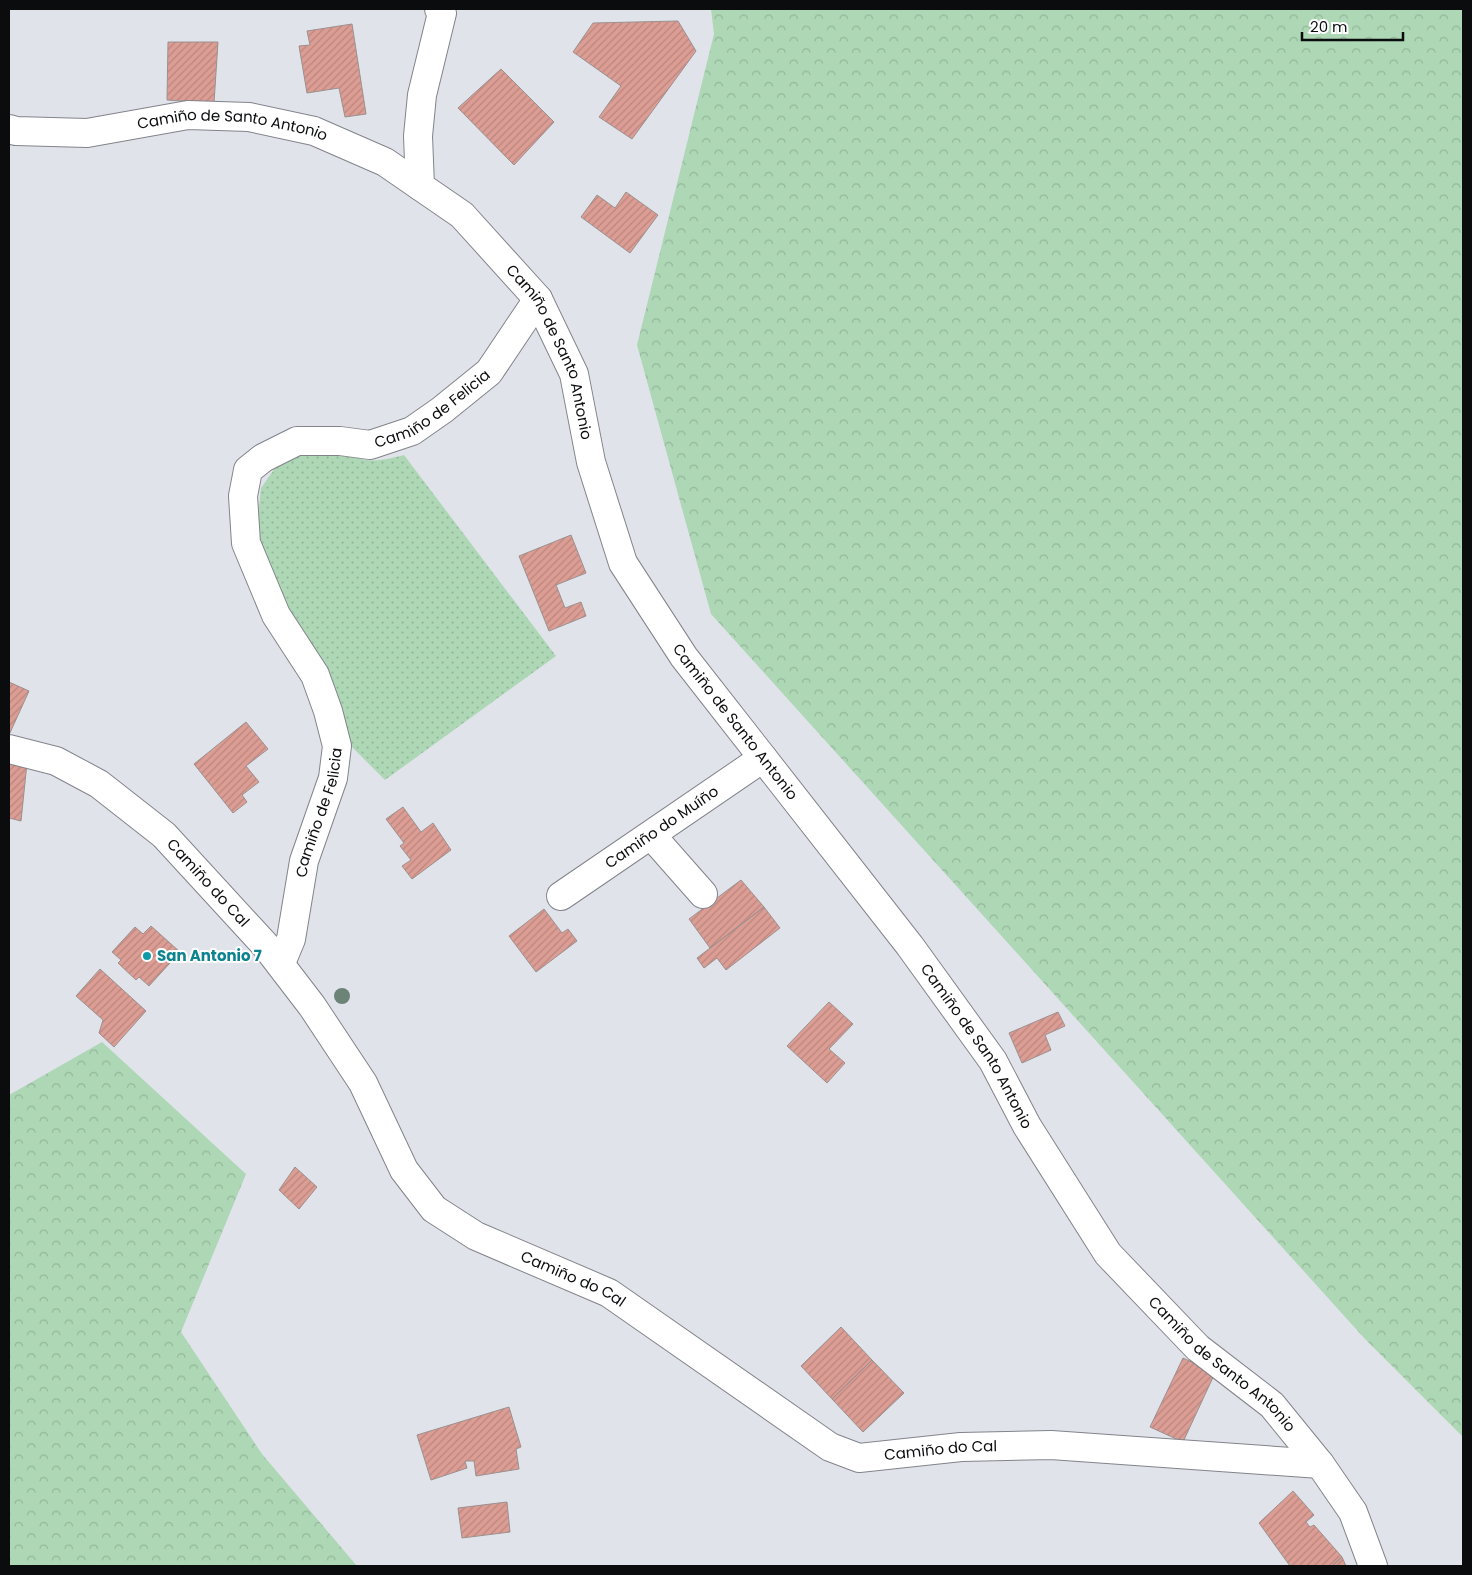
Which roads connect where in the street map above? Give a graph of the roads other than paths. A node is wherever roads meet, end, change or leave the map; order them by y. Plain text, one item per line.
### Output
1 (439, 9) edge
2 (9, 129) edge
3 (420, 186) junction
4 (538, 299) junction
5 (9, 749) edge
6 (763, 758) junction
7 (651, 835) junction
8 (703, 894) dead end
9 (561, 896) dead end
10 (281, 963) junction
11 (1320, 1464) junction
12 (1373, 1566) edge

1 - 3 street
2 - 3 street, Camiño de Santo Antonio
3 - 4 street, Camiño de Santo Antonio
4 - 6 street, Camiño de Santo Antonio
4 - 10 street, Camiño de Felicia
5 - 10 street, Camiño do Cal
6 - 7 street, Camiño do Muíño
6 - 11 street, Camiño de Santo Antonio
7 - 8 street
7 - 9 street, Camiño do Muíño
10 - 11 street, Camiño do Cal
11 - 12 street, Camiño de Santo Antonio

